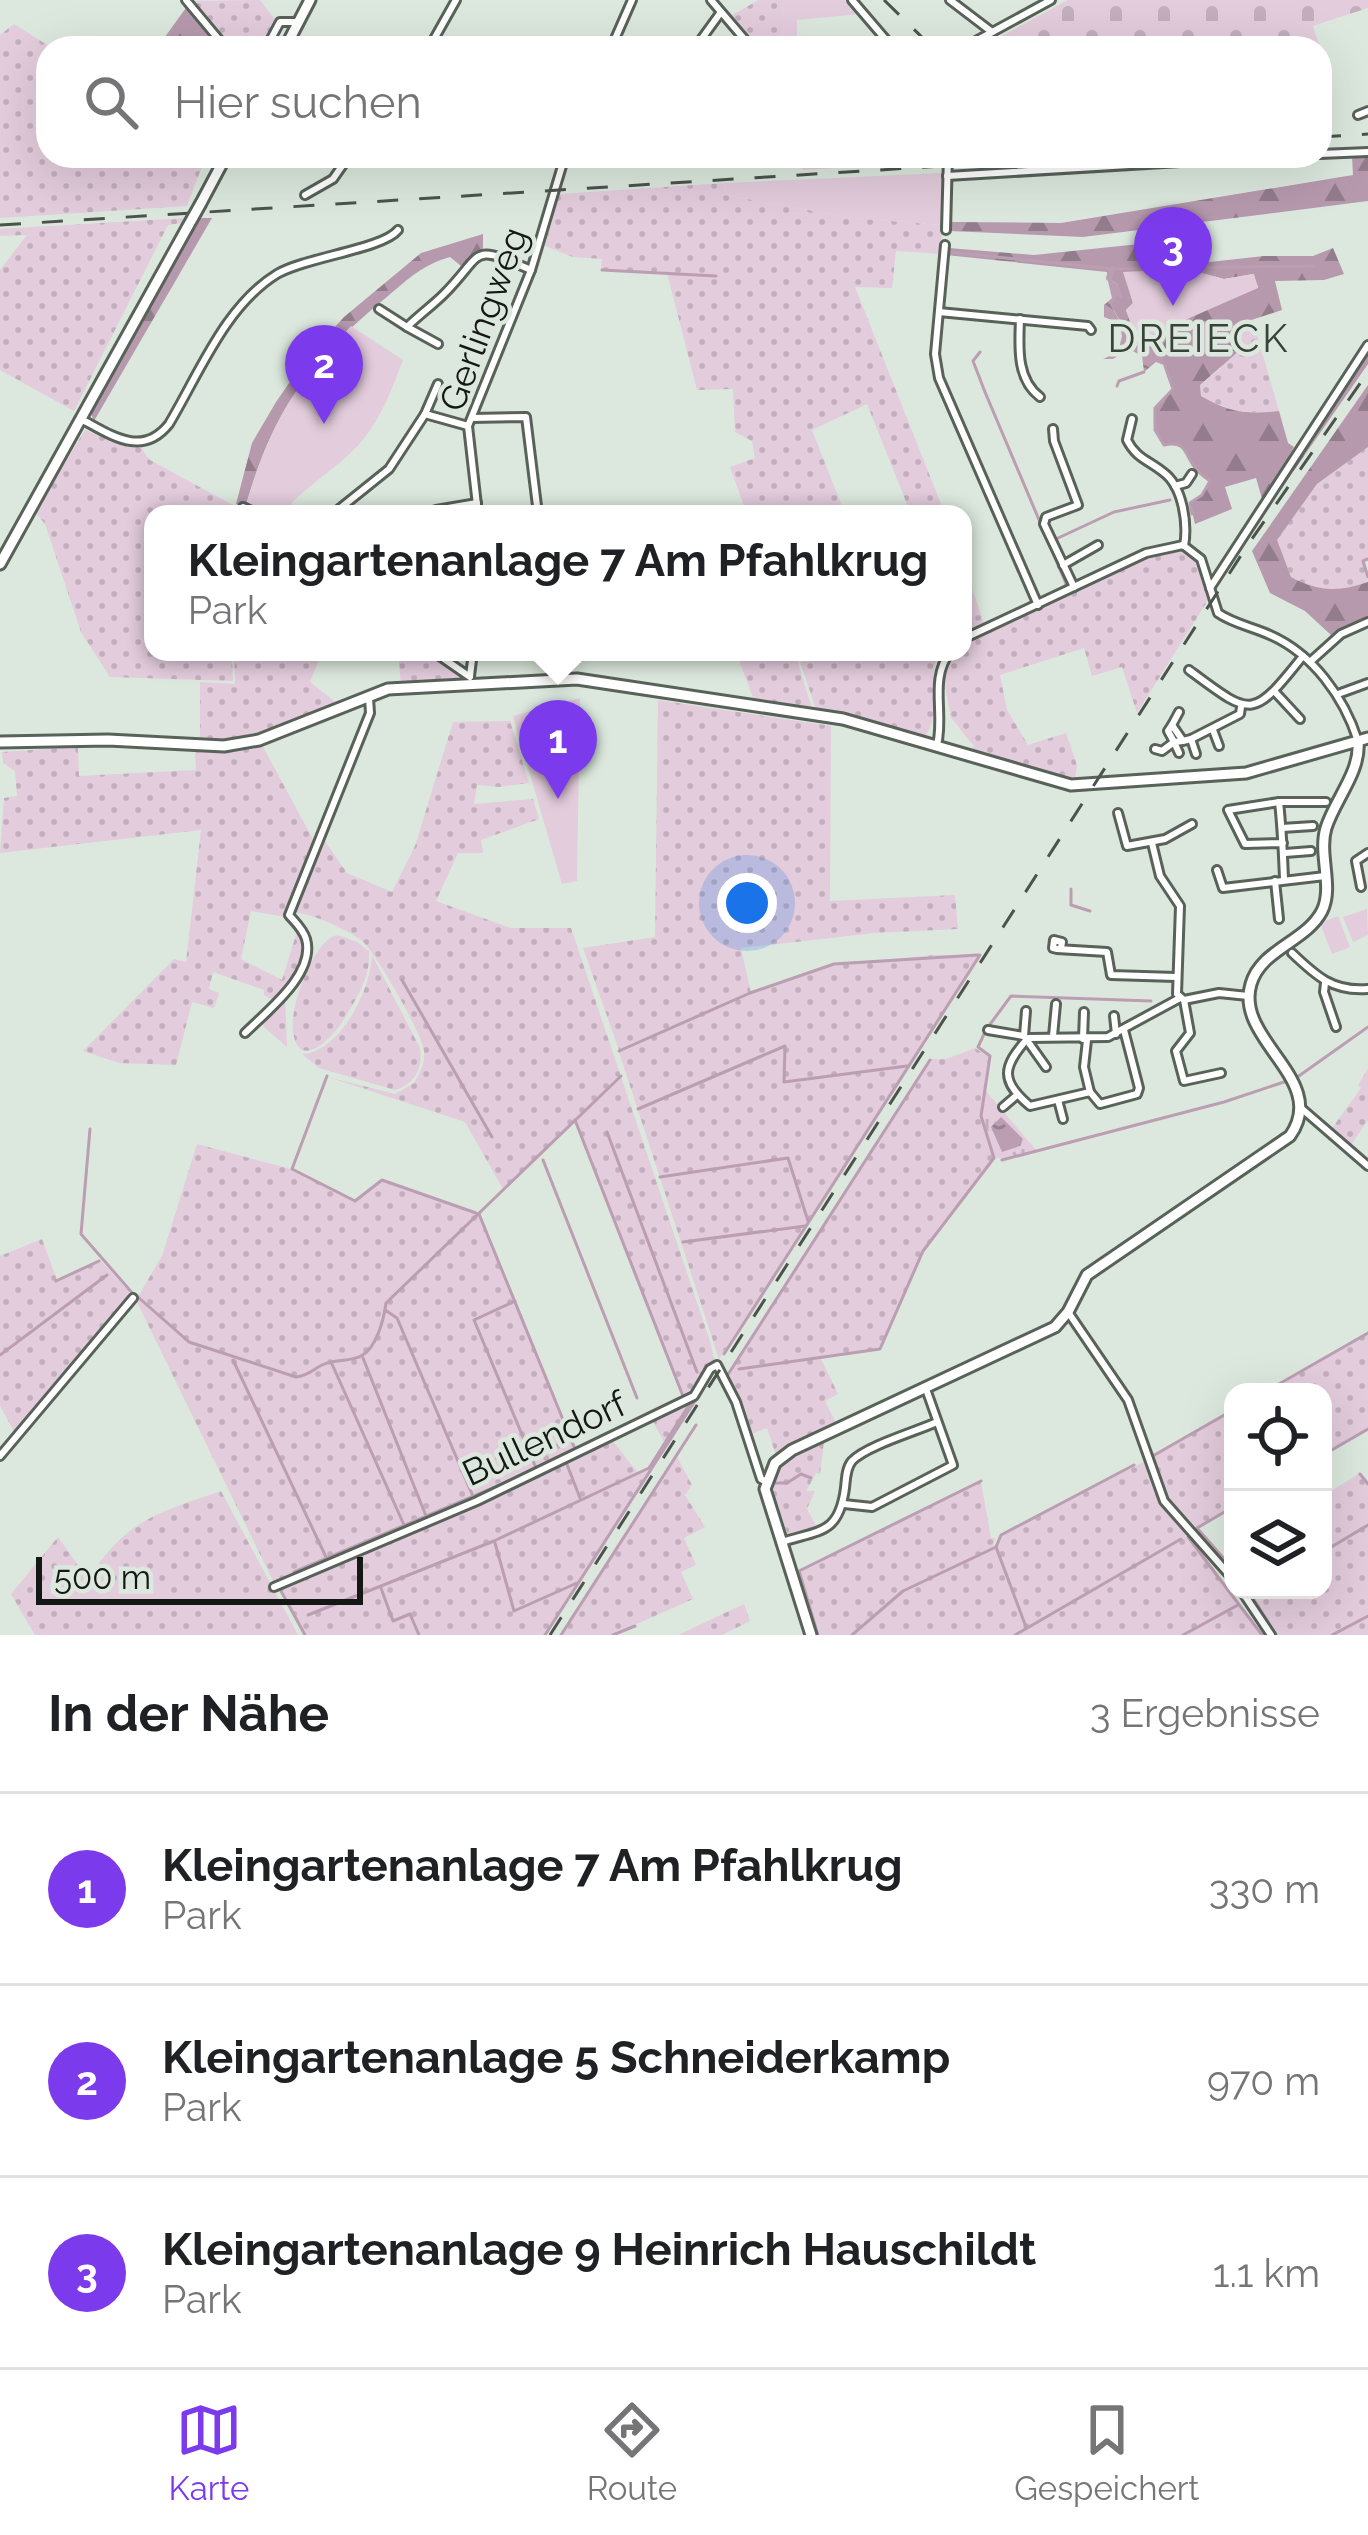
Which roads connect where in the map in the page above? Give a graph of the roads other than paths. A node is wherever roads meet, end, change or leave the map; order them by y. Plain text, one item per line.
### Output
1 (187, 0) edge
2 (310, 0) edge
3 (456, 0) edge
4 (632, 0) edge
5 (711, 0) edge
6 (852, 0) edge
7 (950, 0) edge
8 (1051, 0) edge
9 (721, 12) junction
10 (299, 22) junction
11 (992, 32) junction
12 (216, 36) edge
13 (272, 36) edge
14 (291, 36) edge
15 (436, 36) edge
16 (616, 36) edge
17 (703, 36) edge
18 (742, 36) edge
19 (883, 36) edge
20 (985, 36) edge
21 (1368, 111) edge
22 (1358, 115) dead end
23 (1368, 152) edge
24 (1332, 154) edge
25 (220, 168) edge
26 (341, 168) edge
27 (561, 168) edge
28 (948, 168) edge
29 (1081, 168) edge
30 (947, 176) junction
31 (305, 195) dead end
32 (398, 230) dead end
33 (946, 230) dead end
34 (945, 245) dead end
35 (531, 270) junction
36 (379, 309) dead end
37 (939, 312) junction
38 (421, 313) junction
39 (1020, 319) junction
40 (407, 327) junction
41 (1091, 330) dead end
42 (417, 332) junction
43 (438, 344) dead end
44 (1368, 345) edge
45 (437, 384) dead end
46 (1040, 397) dead end
47 (425, 414) junction
48 (81, 419) junction
49 (1132, 419) dead end
50 (470, 422) junction
51 (1053, 429) dead end
52 (1192, 474) dead end
53 (1175, 486) junction
54 (477, 503) joint
55 (344, 505) edge
56 (469, 505) edge
57 (537, 505) edge
58 (1097, 545) dead end
59 (1184, 546) junction
60 (0, 564) edge
61 (1063, 565) junction
62 (1073, 587) junction
63 (1210, 588) junction
64 (1038, 605) junction
65 (1368, 622) edge
66 (972, 636) edge
67 (1304, 655) junction
68 (445, 661) edge
69 (472, 661) edge
70 (945, 661) edge
71 (1311, 662) junction
72 (1189, 670) dead end
73 (470, 681) junction
74 (1368, 683) edge
75 (1275, 692) junction
76 (369, 694) junction
77 (1336, 695) junction
78 (1241, 706) junction
79 (1179, 712) dead end
80 (1300, 719) dead end
81 (1213, 730) junction
82 (1363, 740) edge
83 (1183, 741) junction
84 (0, 742) edge
85 (937, 745) junction
86 (1220, 746) dead end
87 (1155, 749) dead end
88 (1179, 753) dead end
89 (1196, 754) dead end
90 (1279, 802) junction
91 (1326, 802) dead end
92 (1118, 813) dead end
93 (1192, 824) dead end
94 (1313, 826) dead end
95 (1282, 828) junction
96 (1152, 843) junction
97 (1282, 843) junction
98 (1311, 851) dead end
99 (1368, 853) edge
100 (1283, 854) junction
101 (1217, 870) dead end
102 (1324, 876) junction
103 (1280, 880) junction
104 (1360, 887) dead end
105 (1279, 919) dead end
106 (1061, 948) dead end
107 (1292, 953) dead end
108 (1176, 977) junction
109 (1325, 983) junction
110 (1368, 989) edge
111 (1248, 995) junction
112 (1182, 999) junction
113 (1056, 1004) dead end
114 (1026, 1011) dead end
115 (1084, 1012) dead end
116 (1114, 1016) dead end
117 (1336, 1027) dead end
118 (988, 1030) dead end
119 (1120, 1032) junction
120 (244, 1033) dead end
121 (1053, 1036) junction
122 (1026, 1037) junction
123 (1085, 1040) junction
124 (1046, 1067) dead end
125 (1221, 1073) dead end
126 (1090, 1092) junction
127 (1017, 1095) junction
128 (1058, 1100) junction
129 (1003, 1107) dead end
130 (1301, 1108) junction
131 (1063, 1119) dead end
132 (1368, 1166) edge
133 (134, 1298) dead end
134 (1068, 1312) junction
135 (926, 1389) junction
136 (937, 1422) junction
137 (0, 1456) edge
138 (765, 1474) junction
139 (843, 1503) junction
140 (782, 1542) junction
141 (1224, 1569) edge
142 (274, 1587) dead end
143 (1247, 1599) edge
144 (811, 1635) edge
145 (1271, 1635) edge

1 - 12 street
2 - 10 main road
3 - 15 street
4 - 16 street
5 - 9 street
6 - 19 street
7 - 11 street
8 - 11 street
9 - 17 street
9 - 18 street
10 - 13 street
10 - 14 main road
11 - 20 street
21 - 22 street
23 - 24 street
25 - 48 main road, bridge
26 - 31 street
27 - 35 street, Gerlingweg
28 - 30 street
29 - 30 street
30 - 33 street
32 - 48 street
34 - 37 street
35 - 38 street
35 - 50 street, Gerlingweg
36 - 40 street
37 - 39 street
37 - 64 street
38 - 40 street
38 - 42 street
39 - 41 street
39 - 46 street
40 - 42 street
42 - 43 street
44 - 63 street
45 - 47 street
47 - 50 street
47 - 55 street
48 - 60 main road
49 - 53 street
50 - 54 street, Gerlingweg
50 - 57 street
51 - 61 street
52 - 53 street
53 - 59 street
54 - 56 street
58 - 61 street
59 - 62 street
59 - 63 street
61 - 62 street
62 - 64 street
63 - 67 street
64 - 66 street
65 - 71 street
67 - 71 street
67 - 75 street
68 - 73 street
69 - 73 street
70 - 85 street
71 - 77 street
72 - 78 street
73 - 76 main road
73 - 85 main road
74 - 77 street
75 - 78 street
75 - 80 street
76 - 84 main road
76 - 120 street
77 - 82 street
78 - 81 street
79 - 83 street
81 - 83 street
81 - 86 street
82 - 85 main road
82 - 102 main road
83 - 87 street
83 - 88 street
83 - 89 street
90 - 91 street
90 - 95 street
90 - 97 street
92 - 96 street
93 - 96 street
94 - 95 street
95 - 97 street
96 - 108 street
97 - 100 street
98 - 100 street
99 - 104 street
100 - 103 street
101 - 103 street
102 - 103 street
102 - 111 main road
103 - 105 street
106 - 108 street
107 - 109 street
108 - 112 street
109 - 110 street
109 - 117 street
111 - 112 street
111 - 130 main road
112 - 119 street
112 - 125 street
113 - 121 street
114 - 122 street
115 - 123 street
116 - 119 street
118 - 122 street
119 - 123 street
119 - 126 street
121 - 122 street
121 - 123 street
122 - 124 street
122 - 127 street
123 - 126 street
126 - 128 street
127 - 128 street
127 - 129 street
128 - 131 street
130 - 132 street
130 - 134 main road
133 - 137 street
134 - 135 main road
134 - 141 street
135 - 136 street
135 - 138 main road
136 - 139 street
136 - 139 street
138 - 140 main road, Bullendorf
138 - 142 street, Bullendorf
139 - 140 street
140 - 144 main road, Bullendorf
143 - 145 street

